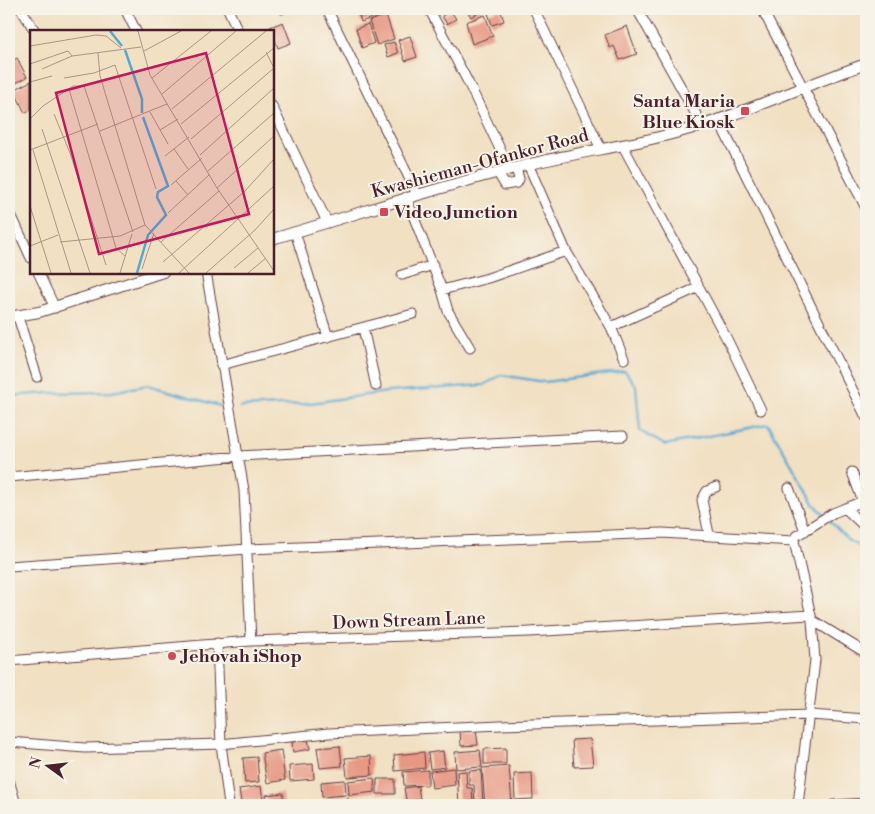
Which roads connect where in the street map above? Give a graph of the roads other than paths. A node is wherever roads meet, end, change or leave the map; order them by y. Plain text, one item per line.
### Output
1 (21, 9) edge
2 (125, 9) edge
3 (228, 9) edge
4 (327, 9) edge
5 (429, 9) edge
6 (534, 9) edge
7 (637, 9) edge
8 (762, 9) edge
9 (34, 30) edge
10 (136, 30) edge
11 (238, 30) edge
12 (866, 64) edge
13 (802, 87) junction
14 (274, 110) edge
15 (718, 119) junction
16 (702, 125) junction
17 (623, 146) junction
18 (601, 149) junction
19 (528, 164) junction
20 (513, 169) junction
21 (498, 173) junction
22 (417, 194) junction
23 (406, 198) junction
24 (866, 208) edge
25 (9, 210) edge
26 (327, 222) junction
27 (295, 232) junction
28 (274, 238) edge
29 (566, 250) junction
30 (30, 256) edge
31 (433, 265) junction
32 (39, 274) edge
33 (206, 274) edge
34 (146, 275) edge
35 (402, 275) dead end
36 (699, 287) junction
37 (442, 290) junction
38 (54, 308) junction
39 (413, 314) dead end
40 (13, 317) edge
41 (611, 327) junction
42 (363, 328) junction
43 (328, 337) junction
44 (470, 348) dead end
45 (624, 359) dead end
46 (221, 366) junction
47 (37, 377) dead end
48 (376, 386) dead end
49 (761, 410) dead end
50 (866, 417) edge
51 (623, 436) dead end
52 (239, 456) junction
53 (852, 472) dead end
54 (9, 477) edge
55 (716, 487) dead end
56 (789, 488) dead end
57 (864, 501) edge
58 (846, 509) junction
59 (866, 528) edge
60 (805, 531) junction
61 (709, 534) junction
62 (794, 541) junction
63 (248, 549) junction
64 (9, 566) edge
65 (811, 617) junction
66 (251, 641) junction
67 (217, 644) junction
68 (866, 653) edge
69 (9, 661) edge
70 (810, 714) junction
71 (866, 719) edge
72 (9, 742) edge
73 (221, 744) junction
74 (9, 780) edge
75 (866, 803) edge
76 (16, 805) edge
77 (229, 805) edge
78 (798, 805) edge
79 (833, 805) edge

1 - 9 street
2 - 10 street
3 - 11 street
4 - 22 street
5 - 20 street
6 - 18 street
7 - 16 street
8 - 13 street
12 - 13 main road, Kwashieman-Ofankor Road
13 - 15 main road, Kwashieman-Ofankor Road
13 - 24 street
14 - 26 street
15 - 16 main road, Kwashieman-Ofankor Road
15 - 50 street
16 - 17 main road, Kwashieman-Ofankor Road
17 - 18 main road, Kwashieman-Ofankor Road
17 - 36 street
18 - 19 main road, Kwashieman-Ofankor Road
19 - 20 main road, Kwashieman-Ofankor Road
19 - 29 street
20 - 21 main road, Kwashieman-Ofankor Road
20 - 21 street
21 - 22 main road, Kwashieman-Ofankor Road
22 - 23 main road, Kwashieman-Ofankor Road
23 - 26 main road, Kwashieman-Ofankor Road
23 - 31 street
25 - 30 street
26 - 27 main road, Kwashieman-Ofankor Road
27 - 28 main road, Kwashieman-Ofankor Road
27 - 43 street
29 - 37 street
29 - 41 street
31 - 35 street
31 - 37 street
32 - 38 street
33 - 46 street
34 - 38 main road
36 - 41 street
36 - 49 street
37 - 44 street
38 - 40 main road
39 - 42 street
40 - 47 street
41 - 45 street
42 - 43 street
42 - 48 street
43 - 46 street
46 - 52 street
51 - 52 street
52 - 54 street
52 - 63 street
53 - 57 street
55 - 61 street
56 - 60 street
57 - 58 street
58 - 59 street
58 - 60 street
60 - 62 street
61 - 62 street
61 - 63 street
62 - 65 street
63 - 64 street
63 - 66 street
65 - 66 street, Down Stream Lane
65 - 68 street
65 - 70 street
66 - 67 street, Down Stream Lane
67 - 69 street, Down Stream Lane
67 - 73 street
70 - 71 street
70 - 73 street
70 - 78 street
72 - 73 street
73 - 77 street
74 - 76 street
75 - 79 street

